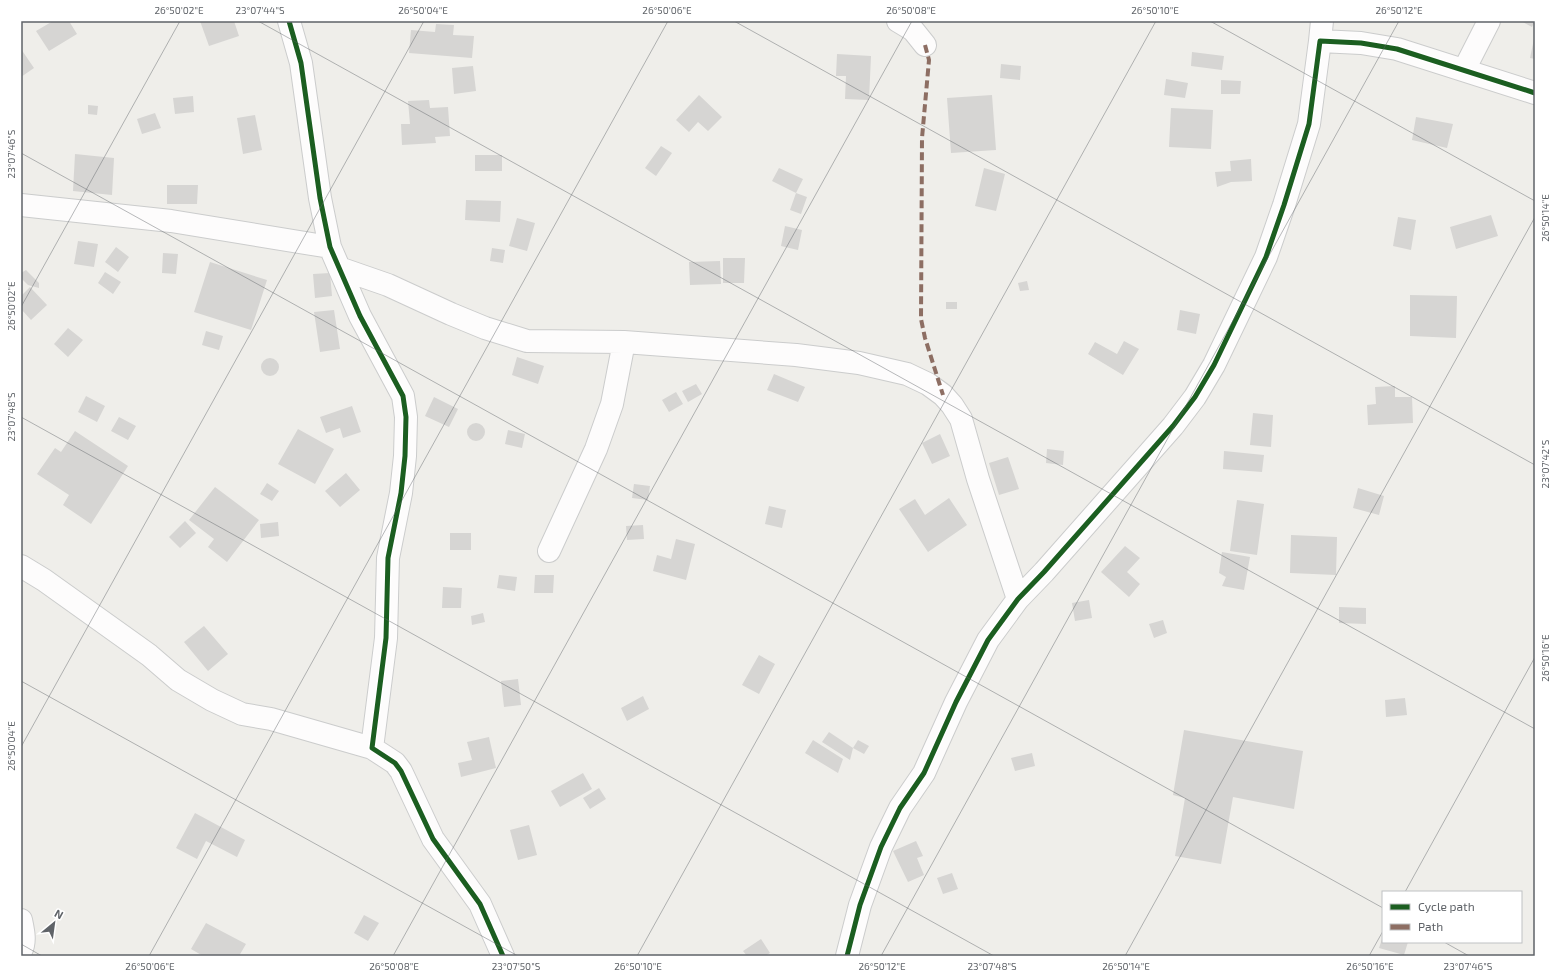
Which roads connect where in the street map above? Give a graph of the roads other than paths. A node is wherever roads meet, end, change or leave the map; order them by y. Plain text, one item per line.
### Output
1 (289, 21) edge
2 (898, 21) edge
3 (1489, 21) edge
4 (1321, 31) edge
5 (925, 45) dead end
6 (1464, 70) junction
7 (1534, 97) edge
8 (21, 205) edge
9 (330, 247) junction
10 (339, 268) junction
11 (624, 342) junction
12 (549, 551) dead end
13 (21, 566) edge
14 (1018, 599) junction
15 (372, 748) junction
16 (21, 920) edge
17 (21, 951) edge
18 (503, 956) edge
19 (847, 956) edge

1 - 9 street
2 - 5 street
3 - 6 street
4 - 6 street
4 - 14 street
6 - 7 street
8 - 9 street
9 - 10 street
10 - 11 street
10 - 15 street
11 - 12 street
11 - 14 street
13 - 15 street
14 - 19 street
15 - 18 street
16 - 17 street

